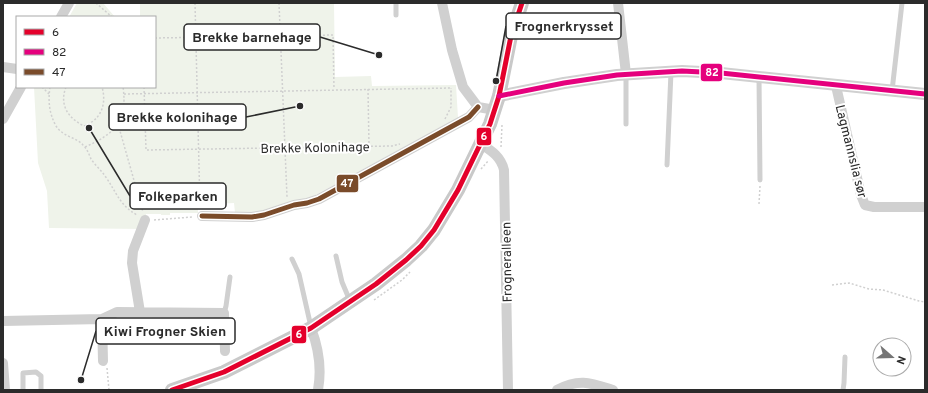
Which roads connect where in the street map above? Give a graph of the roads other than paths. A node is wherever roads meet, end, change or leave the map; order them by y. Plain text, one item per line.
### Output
1 (69, 3) edge
2 (396, 3) edge
3 (442, 3) edge
4 (522, 3) edge
5 (618, 3) edge
6 (902, 3) edge
7 (396, 15) dead end
8 (62, 16) edge
9 (3, 67) edge
10 (16, 69) edge
11 (671, 71) junction
12 (626, 74) junction
13 (759, 77) junction
14 (836, 86) junction
15 (20, 88) edge
16 (892, 91) junction
17 (925, 94) edge
18 (499, 96) junction
19 (478, 107) junction
20 (495, 110) junction
21 (3, 119) edge
22 (626, 124) dead end
23 (481, 144) junction
24 (667, 165) dead end
25 (760, 180) road end
26 (925, 207) edge
27 (202, 216) road end
28 (145, 220) road end
29 (336, 256) dead end
30 (292, 259) dead end
31 (230, 277) dead end
32 (351, 302) junction
33 (140, 312) junction
34 (224, 313) junction
35 (102, 319) junction
36 (3, 321) edge
37 (311, 328) junction
38 (225, 351) dead end
39 (845, 357) dead end
40 (104, 362) road end
41 (3, 363) edge
42 (587, 386) edge
43 (5, 390) edge
44 (23, 390) edge
45 (41, 390) edge
46 (172, 390) edge
47 (318, 390) edge
48 (508, 390) edge
49 (557, 390) edge
50 (613, 390) edge
51 (843, 390) edge

1 - 8 street
2 - 7 lane
3 - 19 street
4 - 18 main road
5 - 12 street
6 - 16 lane
9 - 10 street
11 - 12 street
11 - 13 street
11 - 24 lane
12 - 18 street
12 - 22 lane
13 - 14 street
13 - 25 lane
14 - 16 street
14 - 26 street, Lagmannslia sør
15 - 21 street
16 - 17 street
18 - 20 main road
19 - 20 street
19 - 27 street
20 - 23 main road
23 - 32 main road
23 - 48 street, Frogneralleen
28 - 33 street
29 - 32 lane
30 - 37 lane
31 - 34 lane
32 - 37 main road
33 - 34 street
33 - 35 street
34 - 38 street
35 - 36 street
35 - 40 street
37 - 46 main road
37 - 47 street
39 - 51 lane
41 - 43 street
42 - 49 street
42 - 50 street
44 - 45 lane

